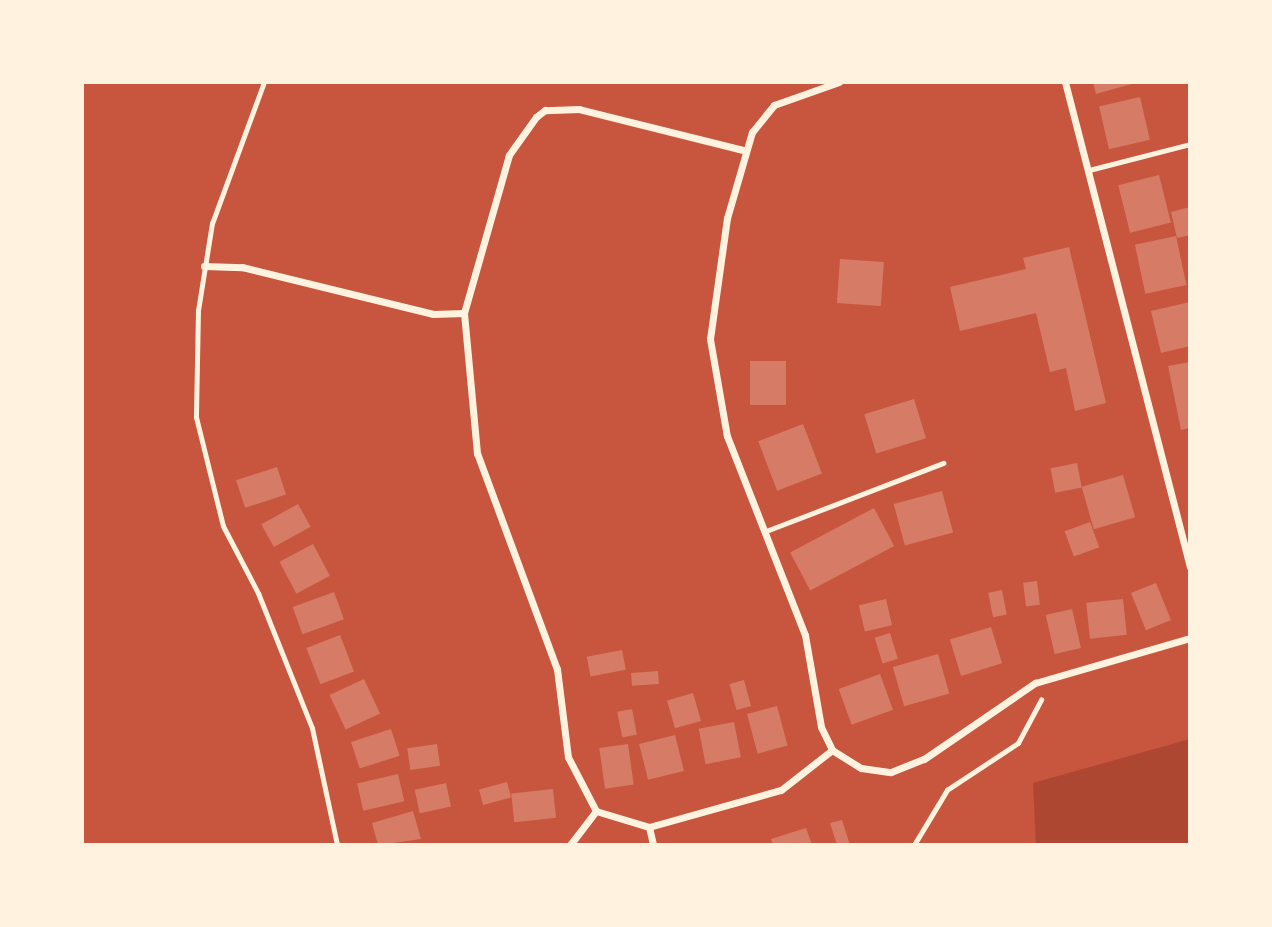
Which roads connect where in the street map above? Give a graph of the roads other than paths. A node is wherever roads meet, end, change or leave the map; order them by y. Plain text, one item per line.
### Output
1 (264, 82) edge
2 (839, 82) edge
3 (1065, 82) edge
4 (1190, 144) edge
5 (743, 150) junction
6 (1089, 170) junction
7 (204, 267) junction
8 (464, 313) junction
9 (943, 463) dead end
10 (766, 530) junction
11 (1190, 567) edge
12 (1190, 638) edge
13 (832, 750) junction
14 (596, 811) junction
15 (649, 827) junction
16 (337, 845) edge
17 (570, 845) edge
18 (653, 845) edge

1 - 7 lane
2 - 5 street
3 - 6 street
4 - 6 lane
5 - 8 street
5 - 10 street
6 - 11 street
7 - 8 street
7 - 16 lane
8 - 14 street
9 - 10 lane
10 - 13 street
12 - 13 street
13 - 15 street
14 - 15 street
14 - 17 street
15 - 18 street

